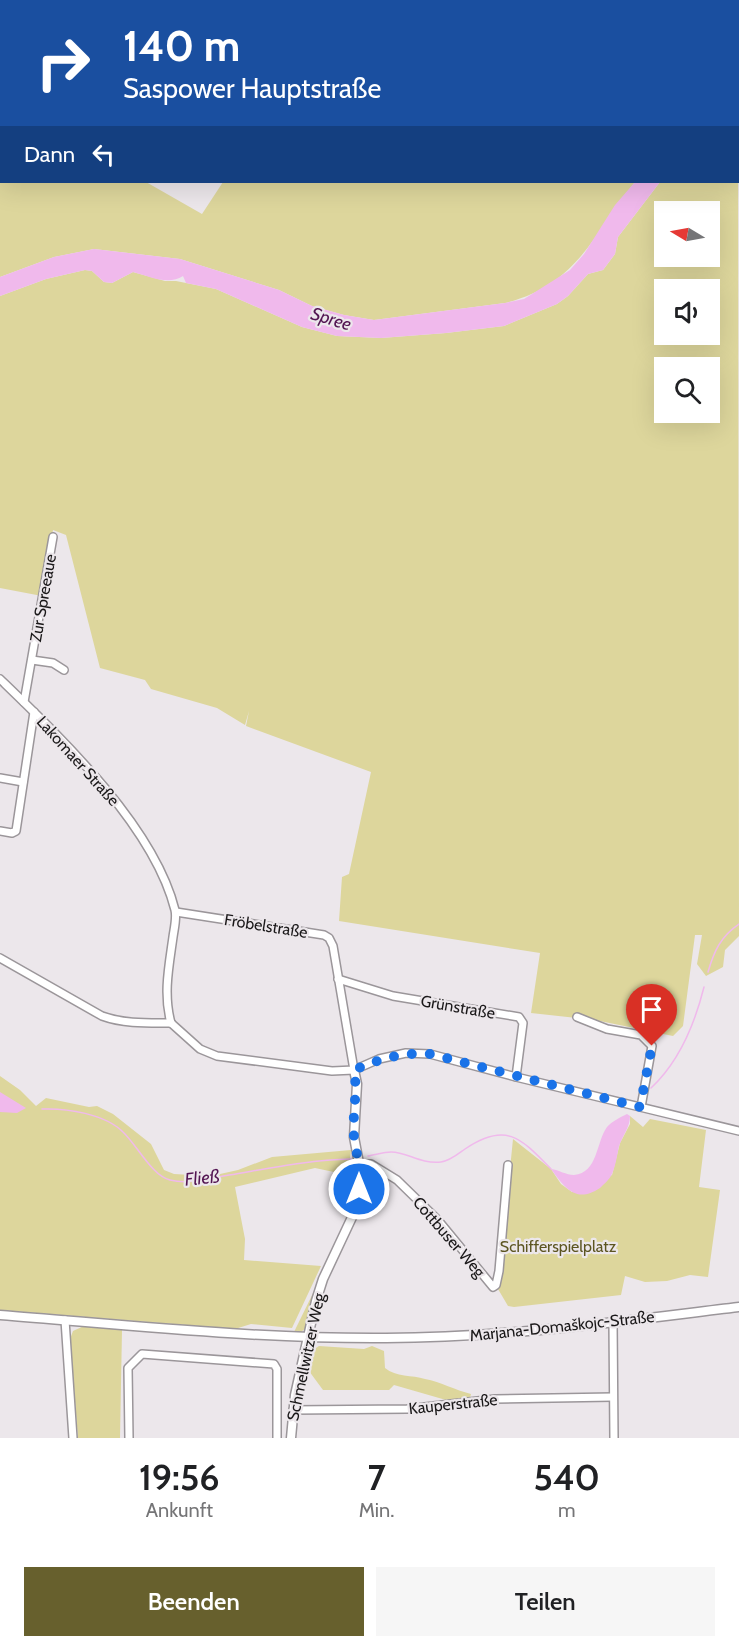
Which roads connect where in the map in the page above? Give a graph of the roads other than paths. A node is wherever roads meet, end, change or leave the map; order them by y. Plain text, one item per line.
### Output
1 (53, 537) dead end
2 (32, 660) junction
3 (64, 670) dead end
4 (0, 679) edge
5 (24, 702) junction
6 (34, 712) junction
7 (0, 778) edge
8 (23, 782) junction
9 (0, 831) edge
10 (176, 912) junction
11 (0, 958) edge
12 (338, 979) junction
13 (577, 1017) dead end
14 (171, 1023) junction
15 (354, 1070) junction
16 (516, 1077) junction
17 (640, 1107) junction
18 (739, 1131) edge
19 (508, 1165) dead end
20 (360, 1166) junction
21 (739, 1307) edge
22 (0, 1315) edge
23 (65, 1320) junction
24 (613, 1322) junction
25 (308, 1337) junction
26 (613, 1397) junction
27 (292, 1410) junction
28 (73, 1438) edge
29 (129, 1438) edge
30 (277, 1438) edge
31 (291, 1438) edge
32 (614, 1438) edge

1 - 2 street, Zur Spreeaue
2 - 3 street, Zur Spreeaue
2 - 5 street, Zur Spreeaue
4 - 5 street, Lakomaer Straße
5 - 6 street, Lakomaer Straße
6 - 8 street
6 - 10 street, Lakomaer Straße
7 - 8 street
8 - 9 street
10 - 12 street, Fröbelstraße
10 - 14 street, Lakomaer Straße
11 - 14 street
12 - 15 street, Fröbelstraße
12 - 16 street, Grünstraße
13 - 17 street
14 - 15 street
15 - 16 street
15 - 20 street, Schmellwitzer Weg
16 - 17 street
17 - 18 street
19 - 20 street, Cottbuser Weg
20 - 25 street, Schmellwitzer Weg
21 - 24 street, Marjana-Domaškojc-Straße
22 - 23 street
23 - 25 street, Marjana-Domaškojc-Straße
23 - 28 street
24 - 25 street, Marjana-Domaškojc-Straße
24 - 26 street
25 - 27 street, Schmellwitzer Weg
26 - 27 street, Kauperstraße
26 - 32 street
27 - 31 street, Schmellwitzer Weg
29 - 30 street

